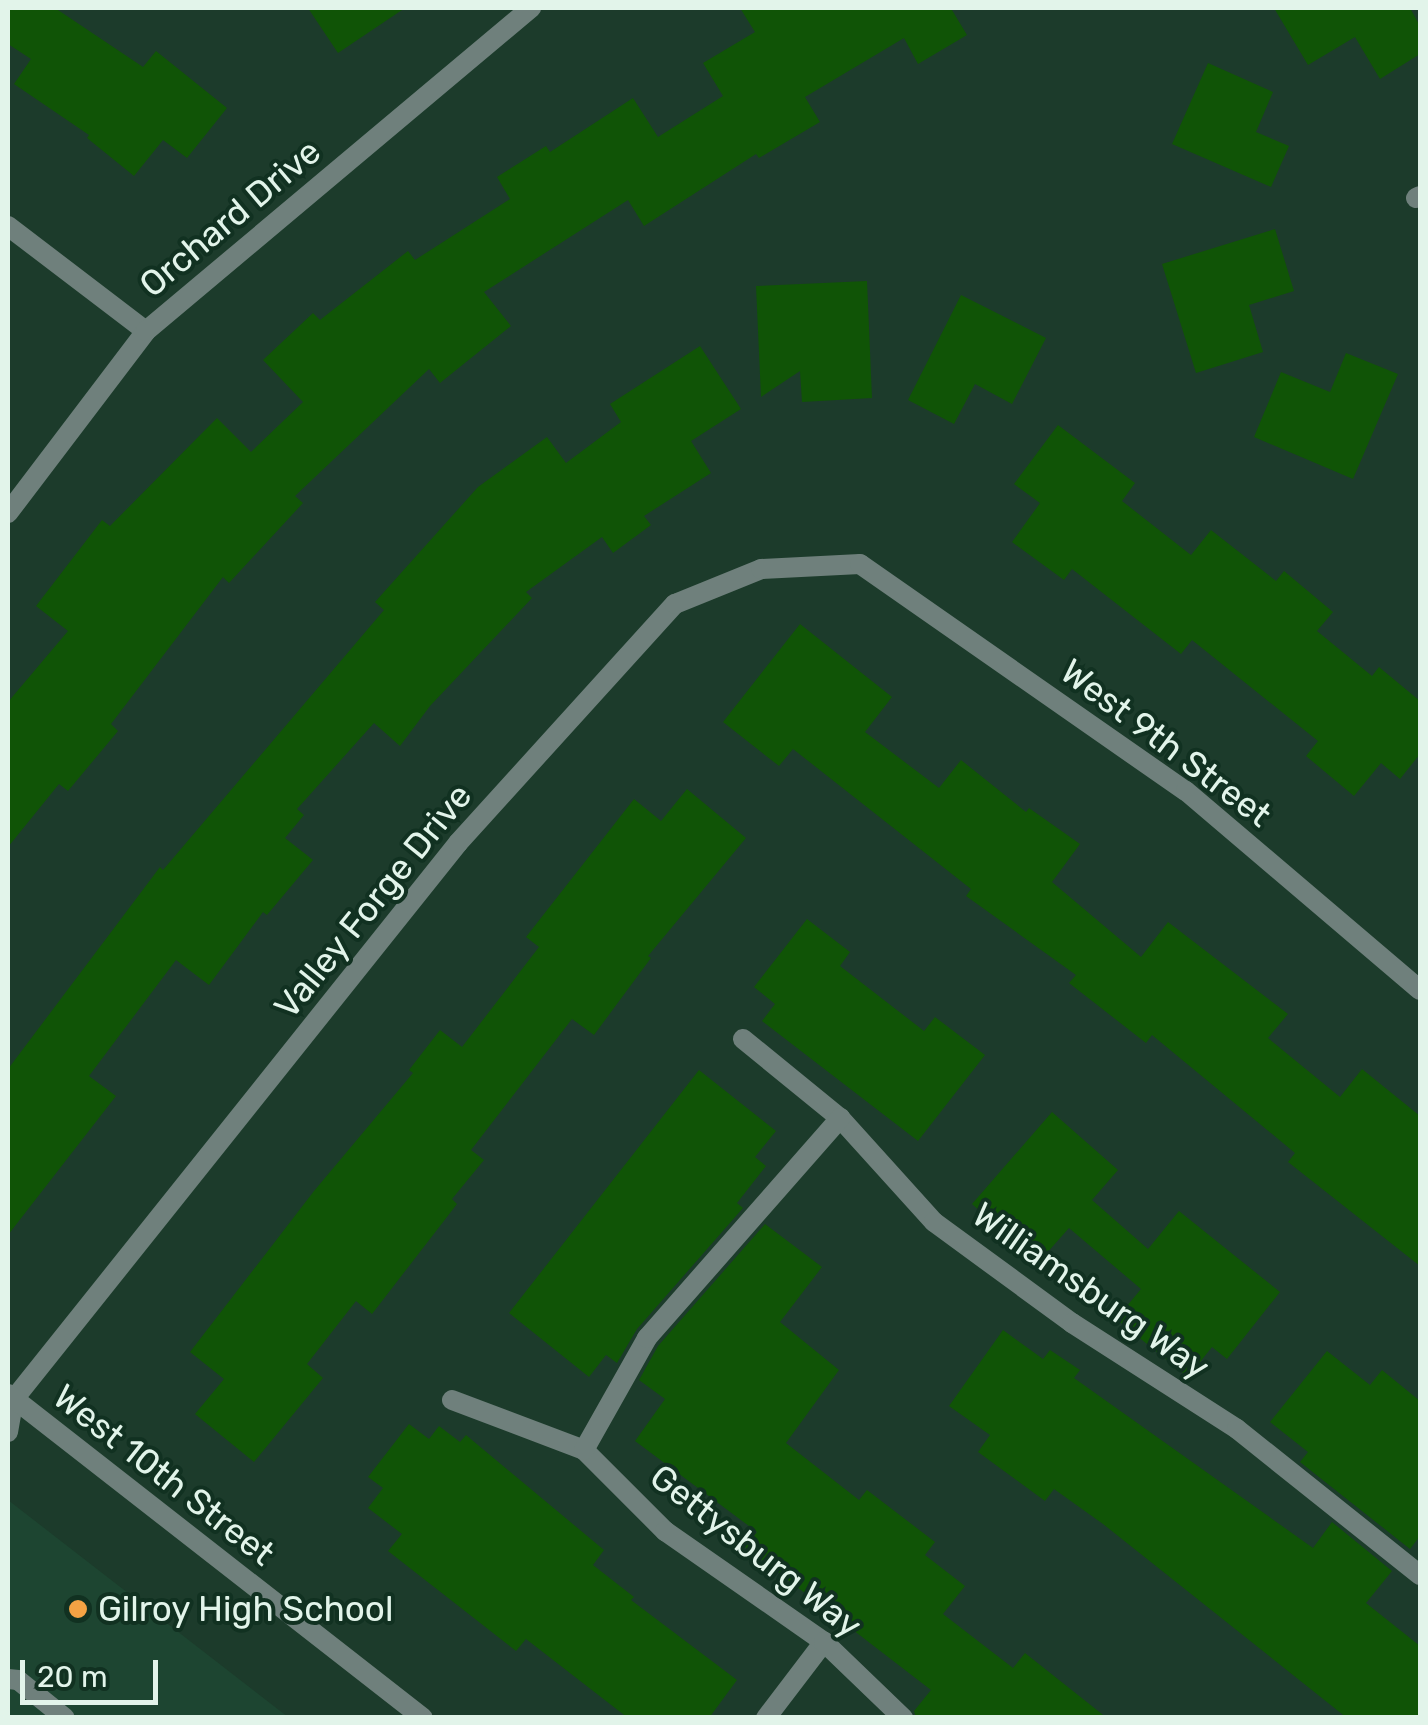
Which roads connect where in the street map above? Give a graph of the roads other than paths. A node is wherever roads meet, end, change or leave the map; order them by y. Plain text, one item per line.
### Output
1 (531, 8) edge
2 (8, 226) edge
3 (146, 330) junction
4 (8, 513) edge
5 (860, 564) joint
6 (1420, 990) edge
7 (742, 1039) dead end
8 (840, 1118) junction
9 (11, 1396) edge
10 (452, 1400) dead end
11 (8, 1432) edge
12 (584, 1450) junction
13 (1420, 1574) edge
14 (824, 1642) junction
15 (8, 1679) edge
16 (65, 1718) edge
17 (422, 1718) edge
18 (766, 1718) edge
19 (903, 1718) edge

1 - 3 street, Orchard Drive
2 - 3 street
3 - 4 street, Orchard Drive
5 - 6 street, West 9th Street
5 - 9 street, Valley Forge Drive
7 - 8 street, Williamsburg Way
8 - 12 street
8 - 13 street, Williamsburg Way
9 - 11 street
9 - 17 street, West 10th Street
10 - 12 street, Gettysburg Way
12 - 14 street, Gettysburg Way
14 - 18 street
14 - 19 street, Gettysburg Way
15 - 16 street

